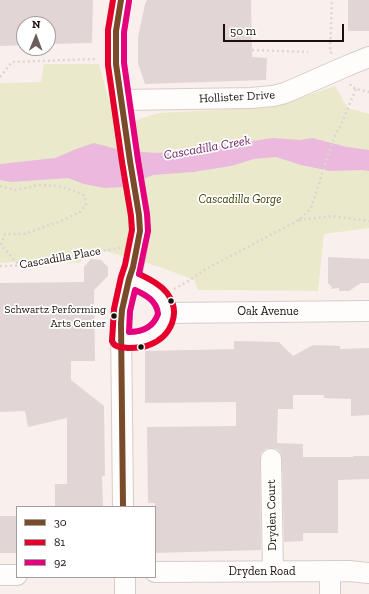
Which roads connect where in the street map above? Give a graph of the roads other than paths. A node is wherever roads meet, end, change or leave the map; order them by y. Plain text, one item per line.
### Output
1 (121, 0) edge
2 (369, 57) edge
3 (122, 100) junction
4 (129, 279) junction
5 (369, 311) edge
6 (166, 313) junction
7 (120, 339) junction
8 (271, 459) dead end
9 (123, 506) edge
10 (273, 571) junction
11 (330, 571) junction
12 (156, 572) edge
13 (369, 573) edge
14 (0, 575) edge
15 (16, 575) edge
16 (125, 578) edge
17 (125, 594) edge
18 (330, 594) edge

1 - 3 street
2 - 3 street, Hollister Drive
3 - 4 street
4 - 6 street
4 - 7 street
5 - 6 street, Oak Avenue
6 - 7 street
7 - 9 street
8 - 10 street, Dryden Court
10 - 11 street, Dryden Road
10 - 12 street, Dryden Road
11 - 13 street, Dryden Road
11 - 18 street
14 - 15 street
16 - 17 street

